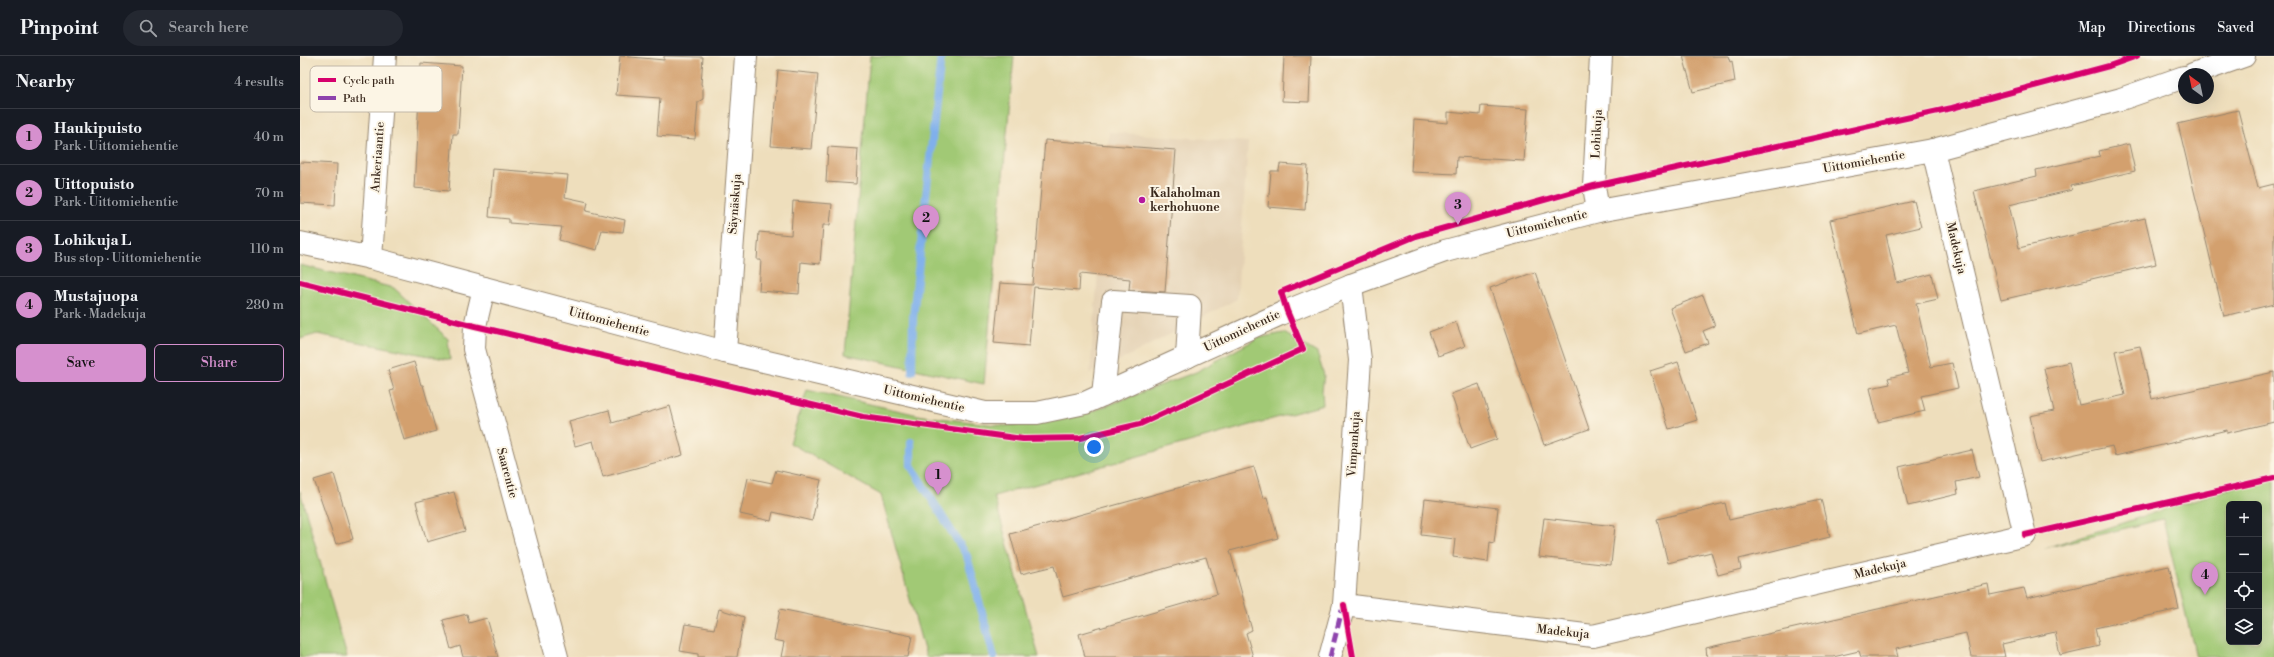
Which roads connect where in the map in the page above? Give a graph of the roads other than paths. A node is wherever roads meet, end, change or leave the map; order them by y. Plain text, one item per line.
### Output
1 (384, 56) edge
2 (746, 56) edge
3 (1601, 56) edge
4 (2244, 56) edge
5 (383, 66) edge
6 (2210, 68) edge
7 (2178, 79) edge
8 (380, 112) edge
9 (1933, 150) junction
10 (1598, 211) junction
11 (300, 243) edge
12 (371, 258) junction
13 (1351, 285) junction
14 (484, 288) junction
15 (725, 352) junction
16 (1187, 357) junction
17 (1102, 395) junction
18 (1344, 604) junction
19 (556, 657) edge
20 (1330, 657) edge

1 - 5 street, Ankeriaantie
2 - 15 street, Säynäskuja
3 - 10 street, Lohikuja
4 - 6 street
7 - 9 street, Uittomiehentie
8 - 12 street, Ankeriaantie
9 - 10 street, Uittomiehentie
9 - 18 street, Madekuja
10 - 13 street, Uittomiehentie
11 - 12 street, Uittomiehentie
12 - 14 street, Uittomiehentie
13 - 16 street, Uittomiehentie
13 - 18 street, Vimpankuja
14 - 15 street, Uittomiehentie
14 - 19 street, Saarentie
15 - 17 street, Uittomiehentie
16 - 17 street, Uittomiehentie
16 - 17 street
18 - 20 street, Vimpankuja

